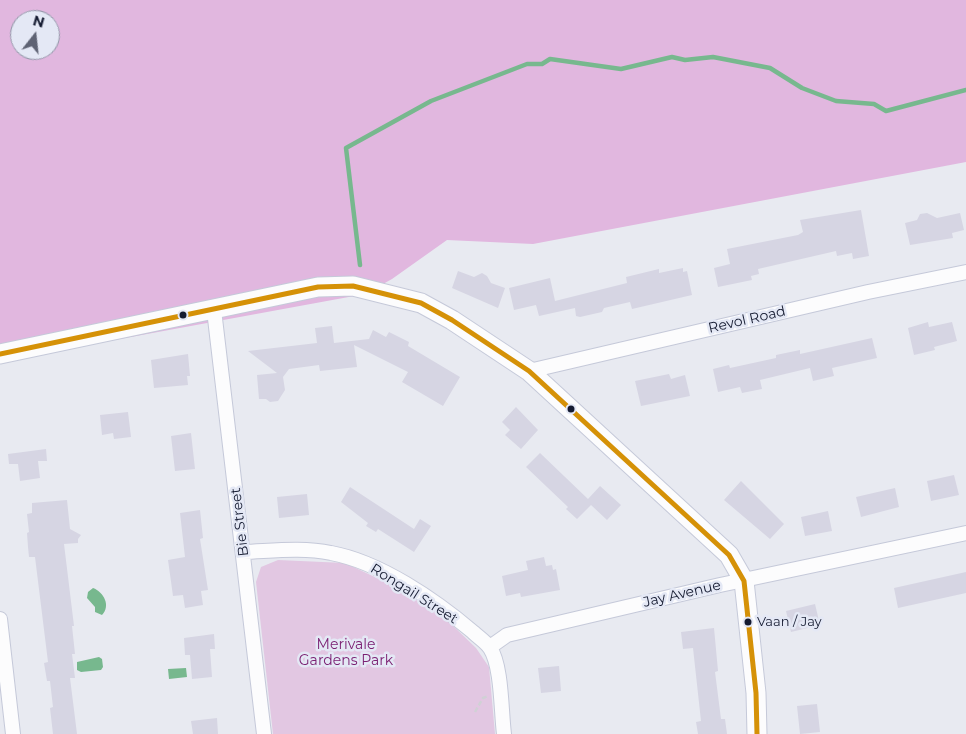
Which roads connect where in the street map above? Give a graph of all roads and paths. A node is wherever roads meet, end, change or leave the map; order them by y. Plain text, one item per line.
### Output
1 (966, 272) edge
2 (214, 310) junction
3 (0, 354) edge
4 (529, 371) junction
5 (966, 533) edge
6 (243, 552) junction
7 (744, 581) junction
8 (0, 619) edge
9 (490, 647) junction
10 (14, 734) edge
11 (264, 734) edge
12 (504, 734) edge
13 (757, 734) edge

1 - 4 street, Revol Road
2 - 3 street
2 - 4 street
2 - 6 street, Bie Street
4 - 7 street
5 - 7 street, Jay Avenue
6 - 9 street, Rongail Street
6 - 11 street, Bie Street
7 - 9 street, Jay Avenue
7 - 13 street
8 - 10 street
9 - 12 street

